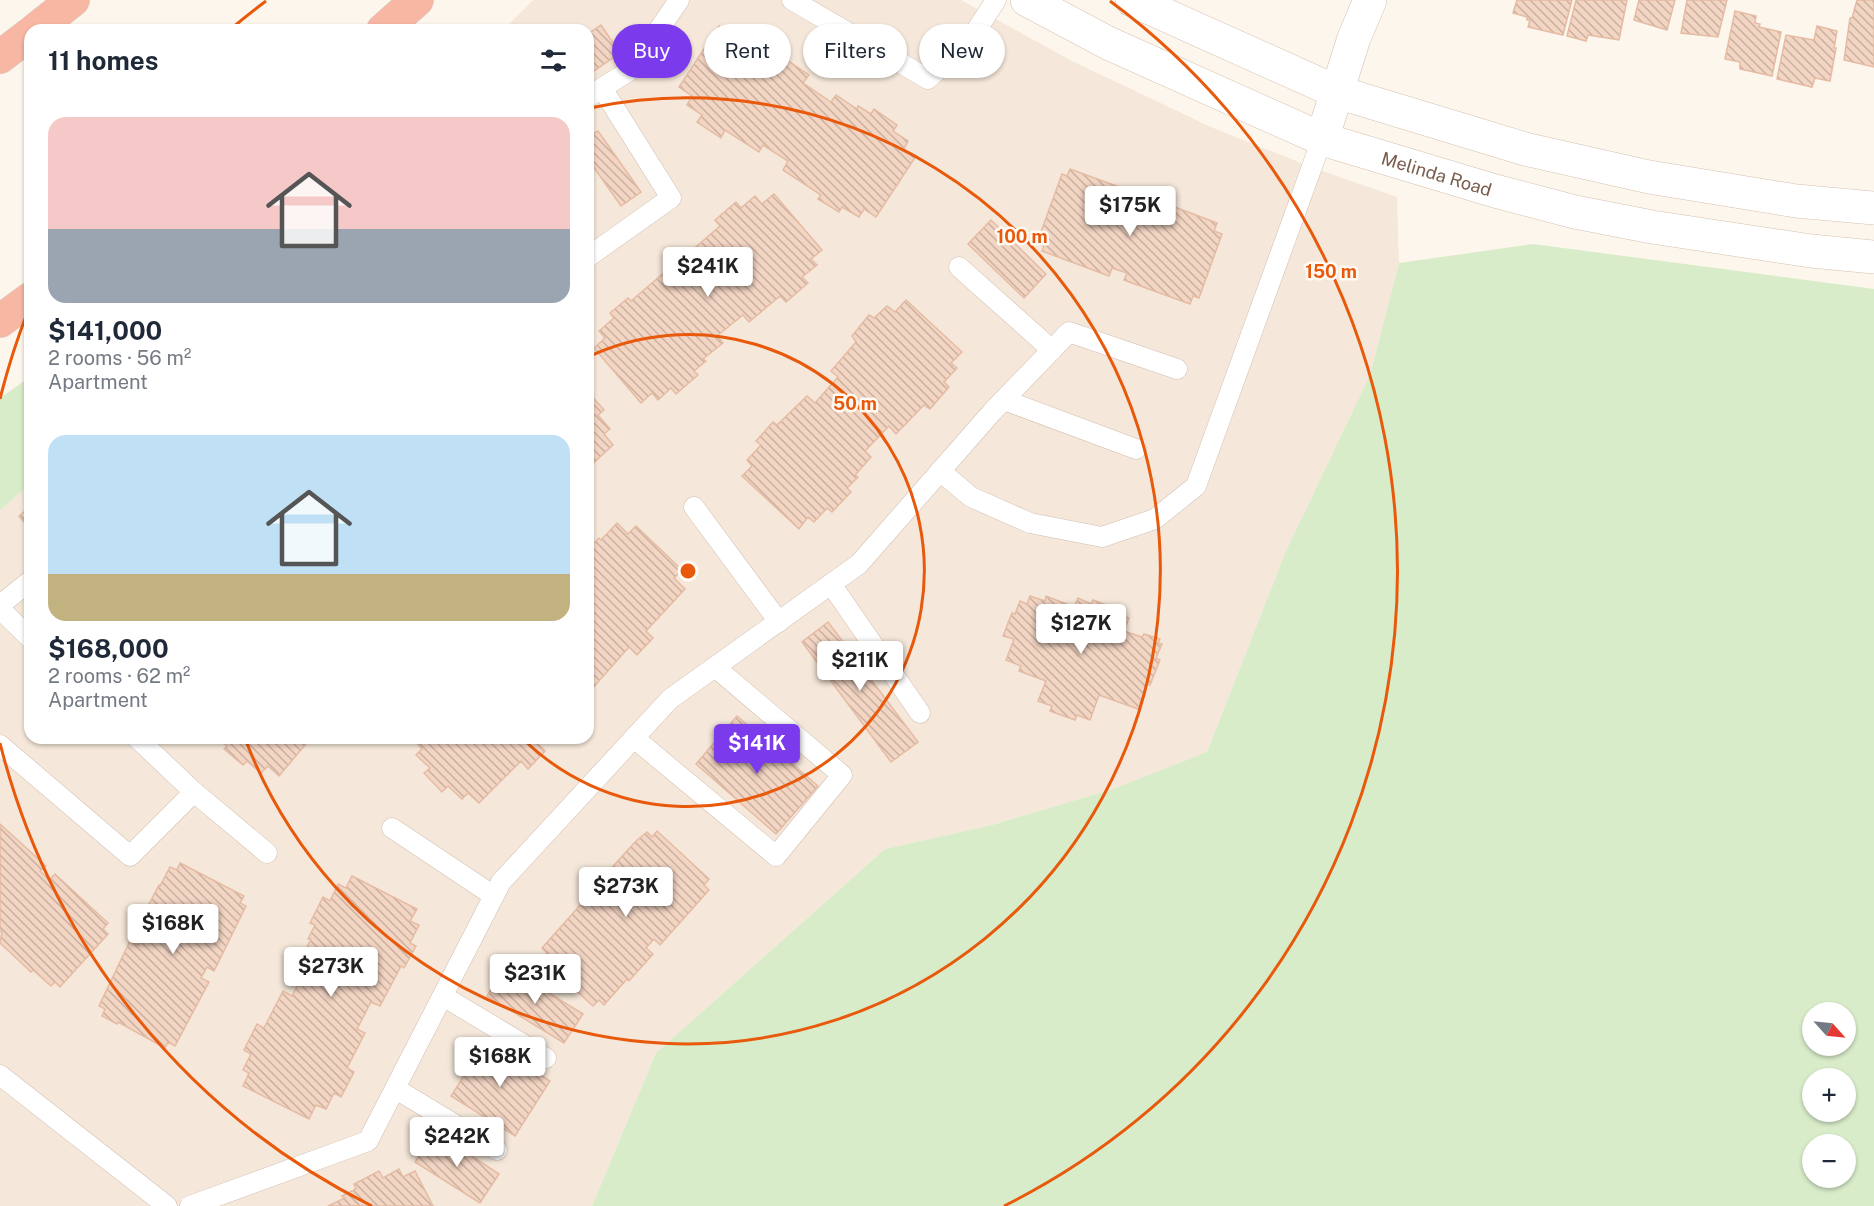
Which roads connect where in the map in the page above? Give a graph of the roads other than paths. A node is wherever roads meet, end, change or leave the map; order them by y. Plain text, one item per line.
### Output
1 (73, 0) edge
2 (417, 0) edge
3 (679, 0) edge
4 (792, 0) edge
5 (996, 0) edge
6 (1027, 0) edge
7 (1132, 0) edge
8 (1370, 0) edge
9 (43, 24) edge
10 (390, 24) edge
11 (24, 39) edge
12 (0, 57) edge
13 (1337, 92) junction
14 (595, 93) edge
15 (1322, 139) junction
16 (1874, 208) edge
17 (594, 253) edge
18 (1874, 257) edge
19 (959, 267) dead end
20 (24, 303) edge
21 (0, 321) edge
22 (1052, 350) junction
23 (1178, 369) dead end
24 (1004, 400) junction
25 (1136, 450) dead end
26 (940, 471) junction
27 (694, 507) dead end
28 (831, 584) junction
29 (24, 586) edge
30 (0, 605) edge
31 (0, 609) edge
32 (779, 622) junction
33 (24, 632) edge
34 (715, 667) junction
35 (920, 713) dead end
36 (634, 738) junction
37 (143, 744) edge
38 (0, 745) edge
39 (194, 792) junction
40 (392, 828) dead end
41 (267, 853) dead end
42 (494, 896) junction
43 (443, 996) junction
44 (546, 1058) dead end
45 (0, 1075) edge
46 (396, 1089) junction
47 (497, 1150) dead end
48 (167, 1206) edge
49 (190, 1206) edge

1 - 9 highway
2 - 10 highway
3 - 14 lane
4 - 5 lane
6 - 15 main road, Melinda Road
7 - 13 main road
8 - 13 main road
11 - 12 highway
13 - 15 main road
13 - 16 main road
14 - 17 lane
15 - 18 main road, Melinda Road
15 - 26 lane
19 - 22 lane
20 - 21 highway
22 - 23 lane
22 - 24 lane
24 - 25 lane
24 - 26 lane
26 - 28 lane
27 - 32 lane
28 - 32 lane
28 - 35 lane
29 - 30 lane
31 - 33 lane
32 - 34 lane
34 - 36 lane
34 - 36 lane
36 - 42 lane
37 - 39 lane
38 - 39 lane
39 - 41 lane
40 - 42 lane
42 - 43 lane
43 - 44 lane
43 - 46 lane
45 - 48 lane
46 - 47 lane
46 - 49 lane

